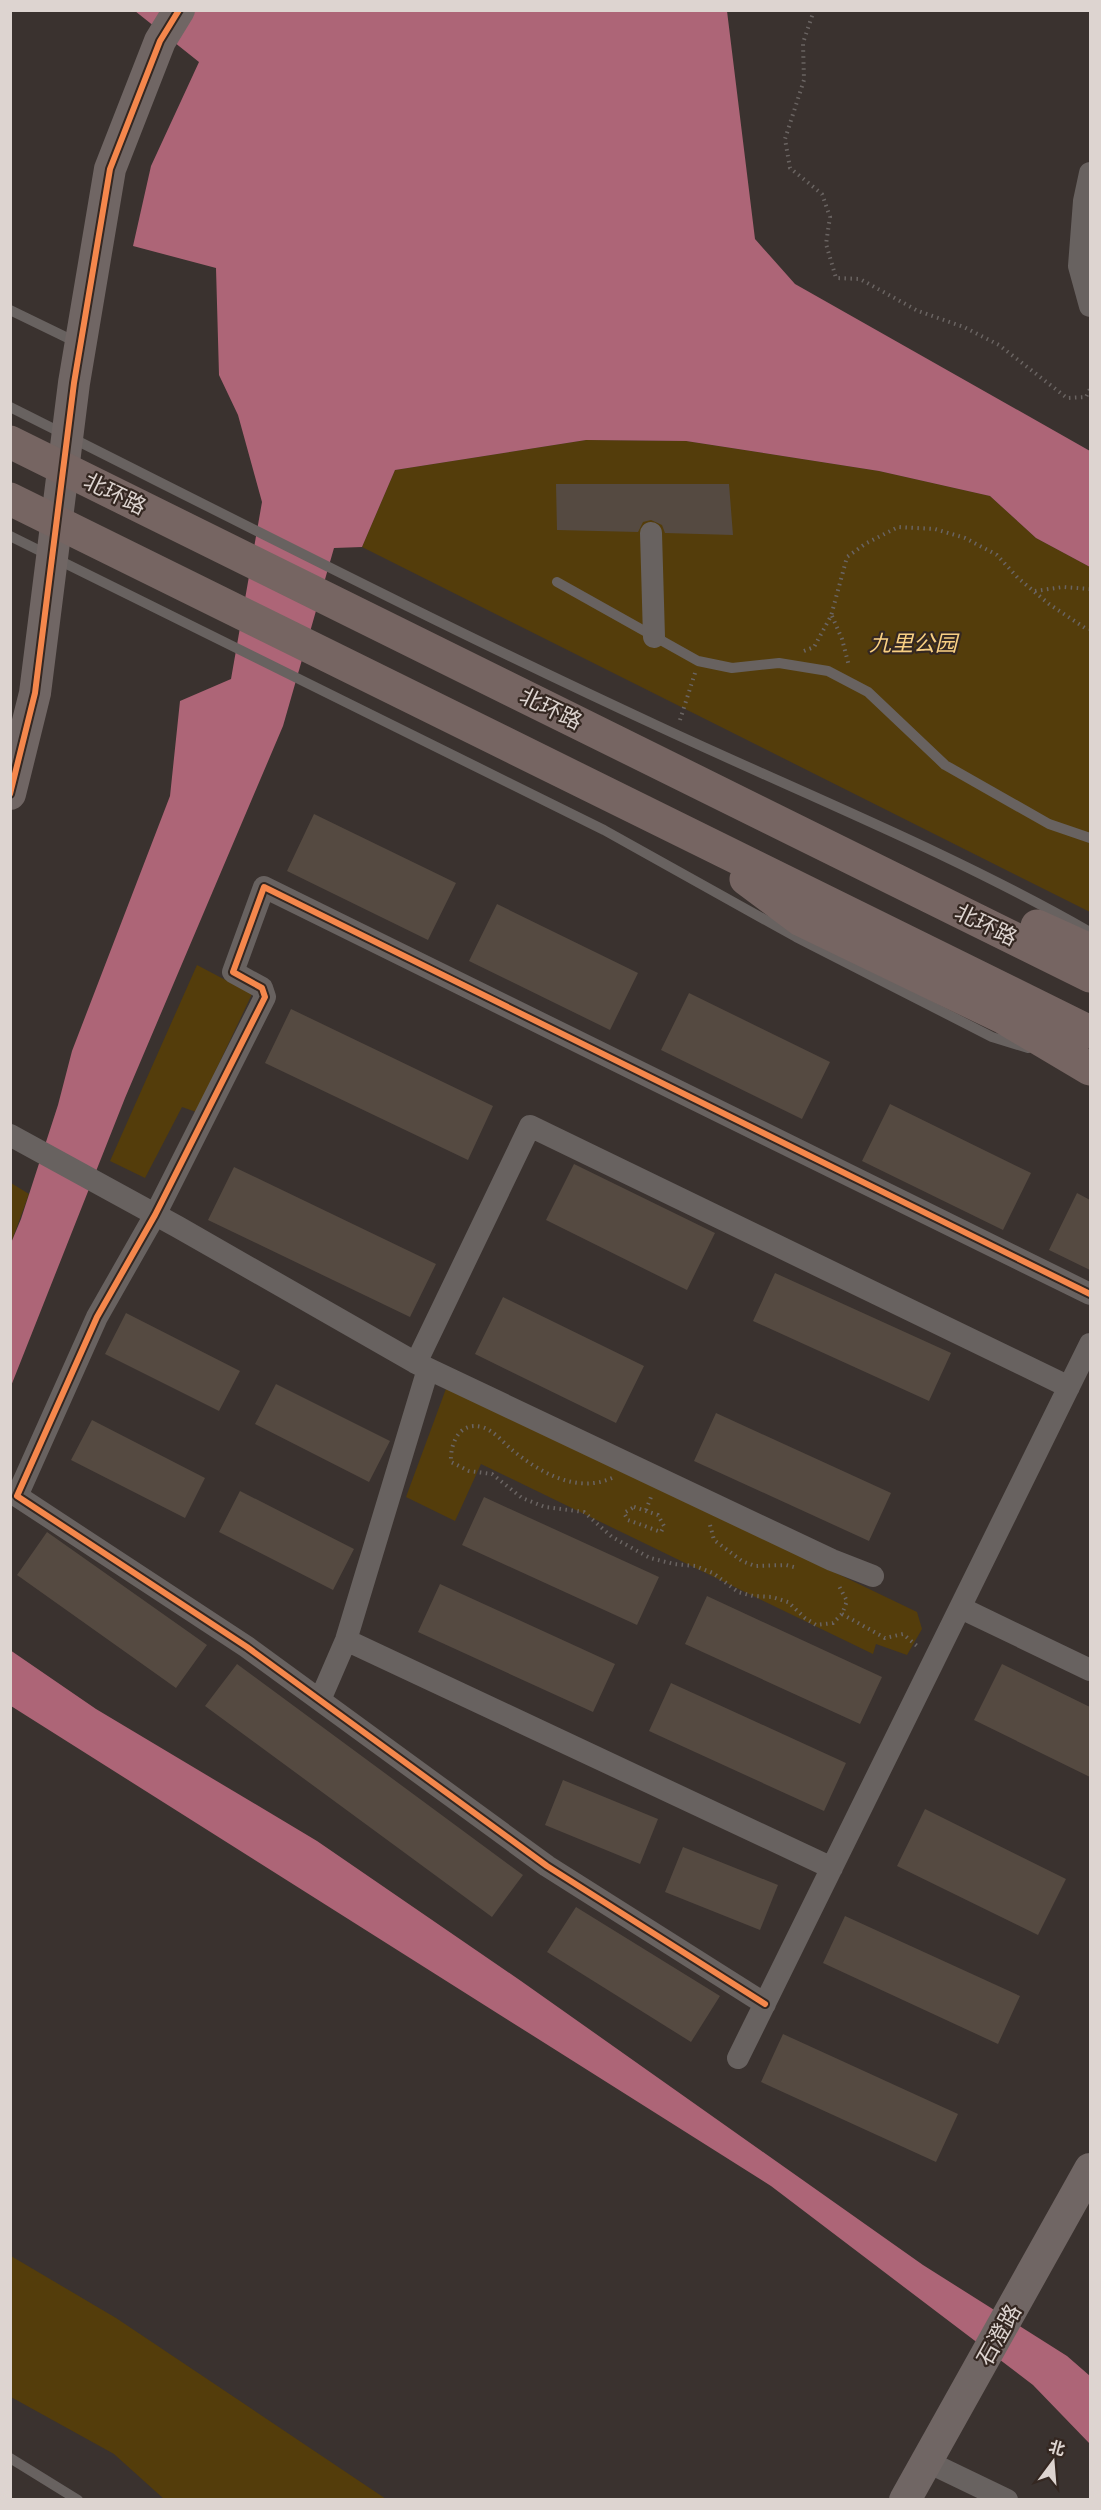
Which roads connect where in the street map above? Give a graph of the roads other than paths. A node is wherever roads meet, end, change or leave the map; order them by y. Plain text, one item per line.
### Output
1 (179, 10) edge
2 (1090, 173) edge
3 (1090, 306) edge
4 (10, 310) edge
5 (80, 344) junction
6 (10, 407) edge
7 (10, 442) edge
8 (10, 499) edge
9 (651, 533) dead end
10 (10, 536) edge
11 (557, 582) dead end
12 (425, 631) junction
13 (654, 637) junction
14 (679, 773) junction
15 (10, 794) edge
16 (677, 828) junction
17 (1090, 838) edge
18 (1090, 932) edge
19 (1090, 950) edge
20 (1090, 976) edge
21 (1090, 1032) edge
22 (1086, 1067) edge
23 (10, 1135) edge
24 (155, 1215) junction
25 (1090, 1294) edge
26 (1090, 1344) edge
27 (422, 1366) junction
28 (1069, 1387) junction
29 (873, 1576) dead end
30 (960, 1608) junction
31 (346, 1640) junction
32 (1090, 1670) edge
33 (320, 1700) junction
34 (832, 1868) junction
35 (765, 2004) junction
36 (738, 2058) dead end
37 (1090, 2169) edge
38 (10, 2458) edge
39 (928, 2462) junction
40 (78, 2499) edge
41 (905, 2499) edge
42 (1007, 2499) edge

1 - 5 street
2 - 3 street
4 - 5 lane
5 - 15 street
6 - 12 lane, 北环路
7 - 12 highway, 北环路
8 - 16 highway
9 - 13 street
10 - 22 lane
11 - 13 lane
12 - 14 highway, 北环路
12 - 18 lane, 北环路
13 - 17 lane
14 - 19 highway
14 - 20 highway, 北环路
16 - 21 highway
16 - 22 highway
23 - 24 street
24 - 25 street
24 - 27 street
24 - 33 street
26 - 28 street
27 - 28 street
27 - 29 street
27 - 31 street
28 - 30 street
30 - 32 street
30 - 34 street
31 - 33 street
31 - 34 street
33 - 35 street
34 - 35 street
35 - 36 street
37 - 39 street, 石澄路
38 - 40 lane
39 - 41 street, 石澄路
39 - 42 street

